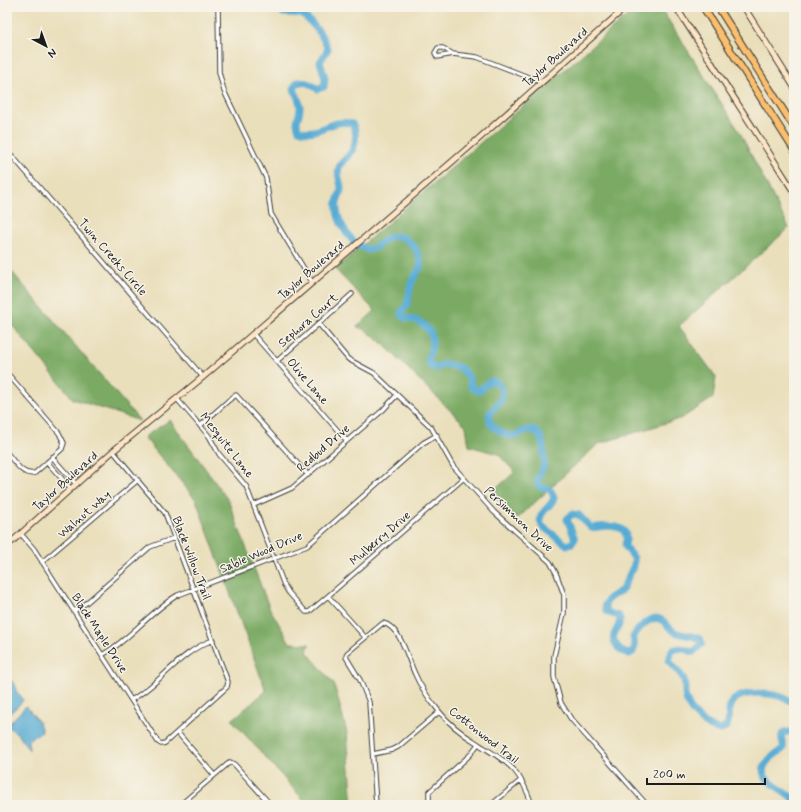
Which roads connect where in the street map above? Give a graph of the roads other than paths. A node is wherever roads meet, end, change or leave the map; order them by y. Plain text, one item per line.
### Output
1 (218, 7) edge
2 (626, 7) edge
3 (676, 7) edge
4 (703, 7) edge
5 (718, 7) edge
6 (744, 7) edge
7 (453, 54) dead end
8 (541, 82) junction
9 (794, 87) edge
10 (794, 127) edge
11 (7, 150) edge
12 (794, 150) edge
13 (794, 192) edge
14 (312, 282) junction
15 (352, 294) dead end
16 (318, 323) junction
17 (253, 334) junction
18 (277, 361) junction
19 (7, 373) edge
20 (203, 377) junction
21 (397, 395) junction
22 (177, 399) junction
23 (200, 426) junction
24 (437, 435) junction
25 (347, 441) junction
26 (113, 451) junction
27 (7, 453) edge
28 (52, 457) junction
29 (47, 462) junction
30 (308, 475) junction
31 (464, 478) junction
32 (138, 480) junction
33 (76, 484) junction
34 (71, 489) junction
35 (254, 505) junction
36 (21, 534) junction
37 (174, 538) junction
38 (7, 546) edge
39 (274, 559) junction
40 (42, 562) junction
41 (194, 590) junction
42 (328, 596) junction
43 (74, 611) junction
44 (309, 612) joint
45 (365, 637) junction
46 (213, 640) junction
47 (102, 655) junction
48 (131, 700) junction
49 (439, 712) junction
50 (177, 732) junction
51 (478, 744) junction
52 (373, 754) junction
53 (214, 774) junction
54 (521, 780) junction
55 (265, 799) junction
56 (180, 805) edge
57 (258, 805) edge
58 (271, 805) edge
59 (376, 805) edge
60 (429, 805) edge
61 (491, 805) edge
62 (532, 805) edge
63 (647, 805) edge

1 - 14 street
2 - 8 street, Taylor Boulevard
3 - 13 street
4 - 12 highway
5 - 10 highway
6 - 9 street
7 - 8 street
8 - 14 street, Taylor Boulevard
11 - 20 street, Twin Creeks Circle
14 - 17 street, Taylor Boulevard
15 - 16 street, Sephora Court
16 - 18 street, Sephora Court
16 - 21 street, Persimmon Drive
17 - 18 street, Olive Lane
17 - 20 street, Taylor Boulevard
18 - 25 street, Olive Lane
19 - 28 street
20 - 22 street, Taylor Boulevard
21 - 24 street, Persimmon Drive
21 - 25 street, Redbud Drive
22 - 23 street, Mesquite Lane
22 - 26 street, Taylor Boulevard
23 - 30 street
23 - 35 street, Mesquite Lane
24 - 31 street, Persimmon Drive
24 - 39 street, Sable Wood Drive
25 - 30 street, Redbud Drive
26 - 32 street, Black Willow Trail
26 - 33 street, Taylor Boulevard
27 - 29 street
28 - 29 street
28 - 33 street
29 - 34 street
30 - 35 street, Redbud Drive
31 - 42 street, Mulberry Drive
31 - 63 street, Persimmon Drive
32 - 37 street, Black Willow Trail
32 - 40 street, Walnut Way
33 - 34 street, Taylor Boulevard
34 - 36 street, Taylor Boulevard
35 - 39 street, Mesquite Lane
36 - 38 street, Taylor Boulevard
36 - 40 street, Black Maple Drive
37 - 41 street, Black Willow Trail
37 - 43 street
39 - 41 street, Sable Wood Drive
39 - 44 street, Mesquite Lane
40 - 43 street, Black Maple Drive
41 - 46 street, Black Willow Trail
41 - 47 street, Sable Wood Drive
42 - 44 street, Mulberry Drive
42 - 45 street
43 - 47 street, Black Maple Drive
45 - 49 street, Cottonwood Trail
45 - 52 street
46 - 48 street
46 - 50 street, Black Willow Trail
47 - 48 street, Black Maple Drive
48 - 50 street, Black Maple Drive
49 - 51 street, Cottonwood Trail
49 - 52 street
50 - 53 street
51 - 54 street, Cottonwood Trail
51 - 60 street
52 - 59 street
53 - 55 street
53 - 56 street
54 - 61 street
54 - 62 street, Cottonwood Trail
55 - 57 street
55 - 58 street

